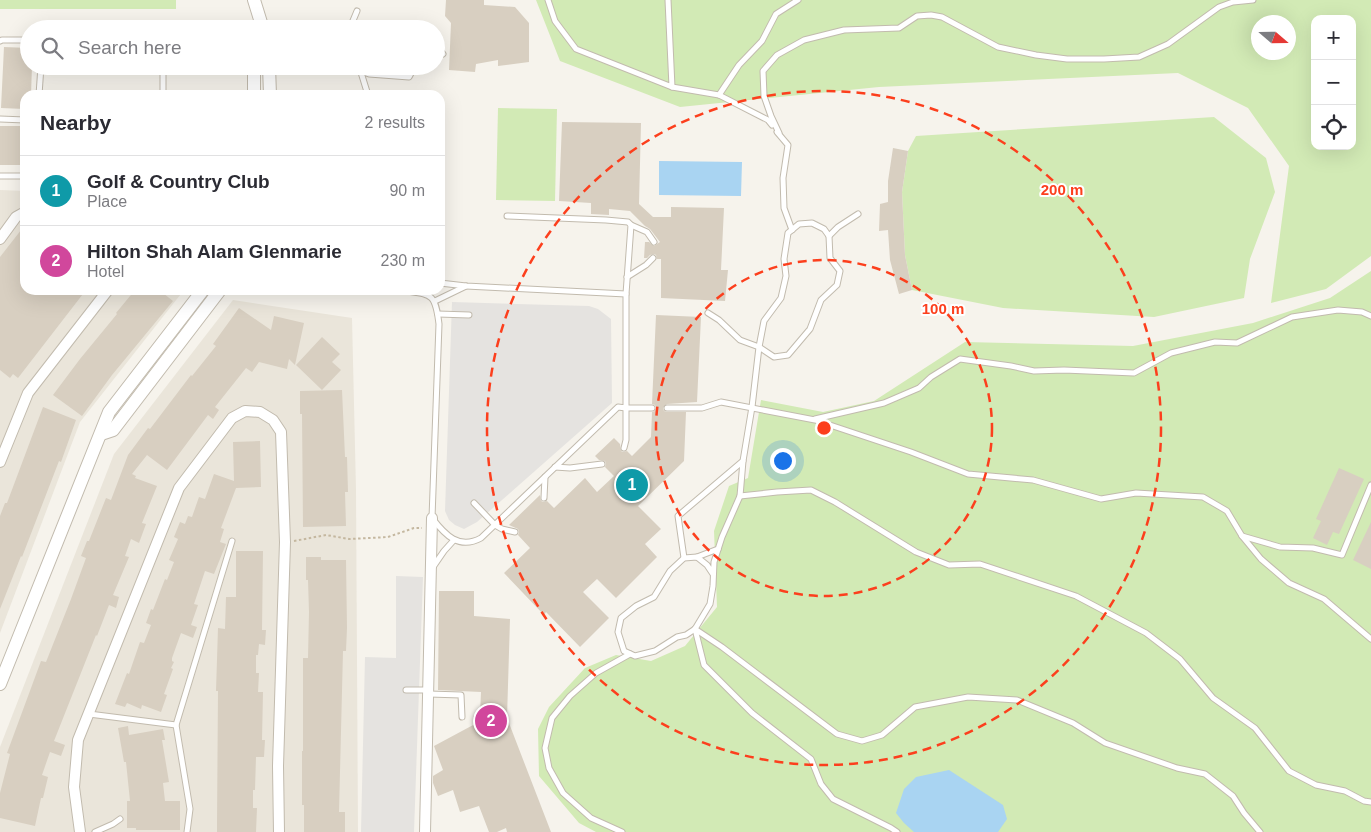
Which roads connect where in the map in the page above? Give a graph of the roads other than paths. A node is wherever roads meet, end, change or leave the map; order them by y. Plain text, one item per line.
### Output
1 (254, 0) edge
2 (548, 0) edge
3 (668, 0) edge
4 (798, 0) edge
5 (1253, 0) edge
6 (357, 11) dead end
7 (260, 20) edge
8 (353, 20) edge
9 (20, 40) edge
10 (0, 41) edge
11 (41, 75) edge
12 (164, 75) edge
13 (254, 75) edge
14 (269, 75) edge
15 (361, 75) edge
16 (382, 75) edge
17 (410, 75) edge
18 (672, 87) junction
19 (40, 90) edge
20 (163, 90) edge
21 (254, 90) edge
22 (270, 90) edge
23 (366, 90) edge
24 (719, 95) junction
25 (0, 119) edge
26 (20, 120) edge
27 (779, 133) junction
28 (0, 176) edge
29 (20, 176) edge
30 (858, 214) dead end
31 (20, 215) edge
32 (507, 216) dead end
33 (631, 225) junction
34 (792, 230) junction
35 (829, 236) junction
36 (0, 239) edge
37 (654, 242) dead end
38 (653, 258) dead end
39 (627, 277) junction
40 (445, 284) edge
41 (466, 286) junction
42 (626, 294) junction
43 (104, 295) edge
44 (198, 295) edge
45 (216, 295) edge
46 (428, 295) edge
47 (435, 301) junction
48 (708, 313) dead end
49 (438, 314) junction
50 (469, 315) dead end
51 (1371, 316) edge
52 (759, 347) junction
53 (752, 407) junction
54 (626, 408) junction
55 (652, 408) dead end
56 (667, 408) dead end
57 (814, 420) junction
58 (101, 434) junction
59 (624, 448) dead end
60 (0, 462) edge
61 (743, 462) junction
62 (602, 464) dead end
63 (555, 467) junction
64 (545, 477) junction
65 (1371, 485) edge
66 (740, 496) junction
67 (544, 498) dead end
68 (474, 503) dead end
69 (432, 524) junction
70 (495, 524) junction
71 (516, 532) dead end
72 (1242, 536) junction
73 (454, 540) junction
74 (232, 541) dead end
75 (718, 549) junction
76 (696, 557) junction
77 (684, 558) junction
78 (430, 571) junction
79 (713, 574) junction
80 (695, 629) junction
81 (1371, 639) edge
82 (630, 654) junction
83 (0, 684) edge
84 (406, 690) dead end
85 (428, 692) junction
86 (89, 714) junction
87 (462, 717) dead end
88 (176, 725) junction
89 (1371, 802) edge
90 (120, 819) dead end
91 (80, 832) edge
92 (94, 832) edge
93 (188, 832) edge
94 (278, 832) edge
95 (425, 832) edge
96 (622, 832) edge
97 (897, 832) edge
98 (1260, 832) edge

1 - 7 street
2 - 18 lane
3 - 18 lane
4 - 24 lane
5 - 27 lane
6 - 8 lane
9 - 10 lane
11 - 19 lane
12 - 20 lane
13 - 21 street
14 - 22 street
15 - 23 lane
16 - 17 lane
18 - 24 lane
24 - 27 lane
25 - 26 lane
27 - 34 lane
28 - 29 lane
30 - 35 lane
31 - 36 street
32 - 33 lane
33 - 37 lane
33 - 39 lane
34 - 35 lane
34 - 52 lane
35 - 52 lane
38 - 39 lane
39 - 42 lane
40 - 41 lane
41 - 42 lane
41 - 47 lane
42 - 54 lane
43 - 60 street
44 - 58 street
45 - 58 street
46 - 47 lane
47 - 49 lane
48 - 52 lane
49 - 50 lane
49 - 69 lane
51 - 57 lane
52 - 53 lane
53 - 56 lane
53 - 57 lane
53 - 61 lane
54 - 55 lane
54 - 59 lane
54 - 63 lane
57 - 72 lane
58 - 83 street
61 - 66 lane
61 - 77 lane
62 - 63 lane
63 - 64 lane
64 - 67 lane
64 - 70 lane
65 - 72 lane
66 - 75 lane
66 - 89 lane
68 - 70 lane
69 - 73 lane
69 - 78 street
70 - 71 lane
70 - 73 lane
72 - 81 lane
73 - 78 lane
74 - 88 lane
75 - 76 lane
75 - 79 lane
76 - 77 lane
76 - 79 lane
77 - 82 lane
78 - 85 street
79 - 80 lane
80 - 82 lane
80 - 97 lane
80 - 98 lane
82 - 96 lane
84 - 85 lane
85 - 87 lane
85 - 95 street
86 - 88 lane
86 - 91 street
86 - 94 street
88 - 93 lane
90 - 92 lane

